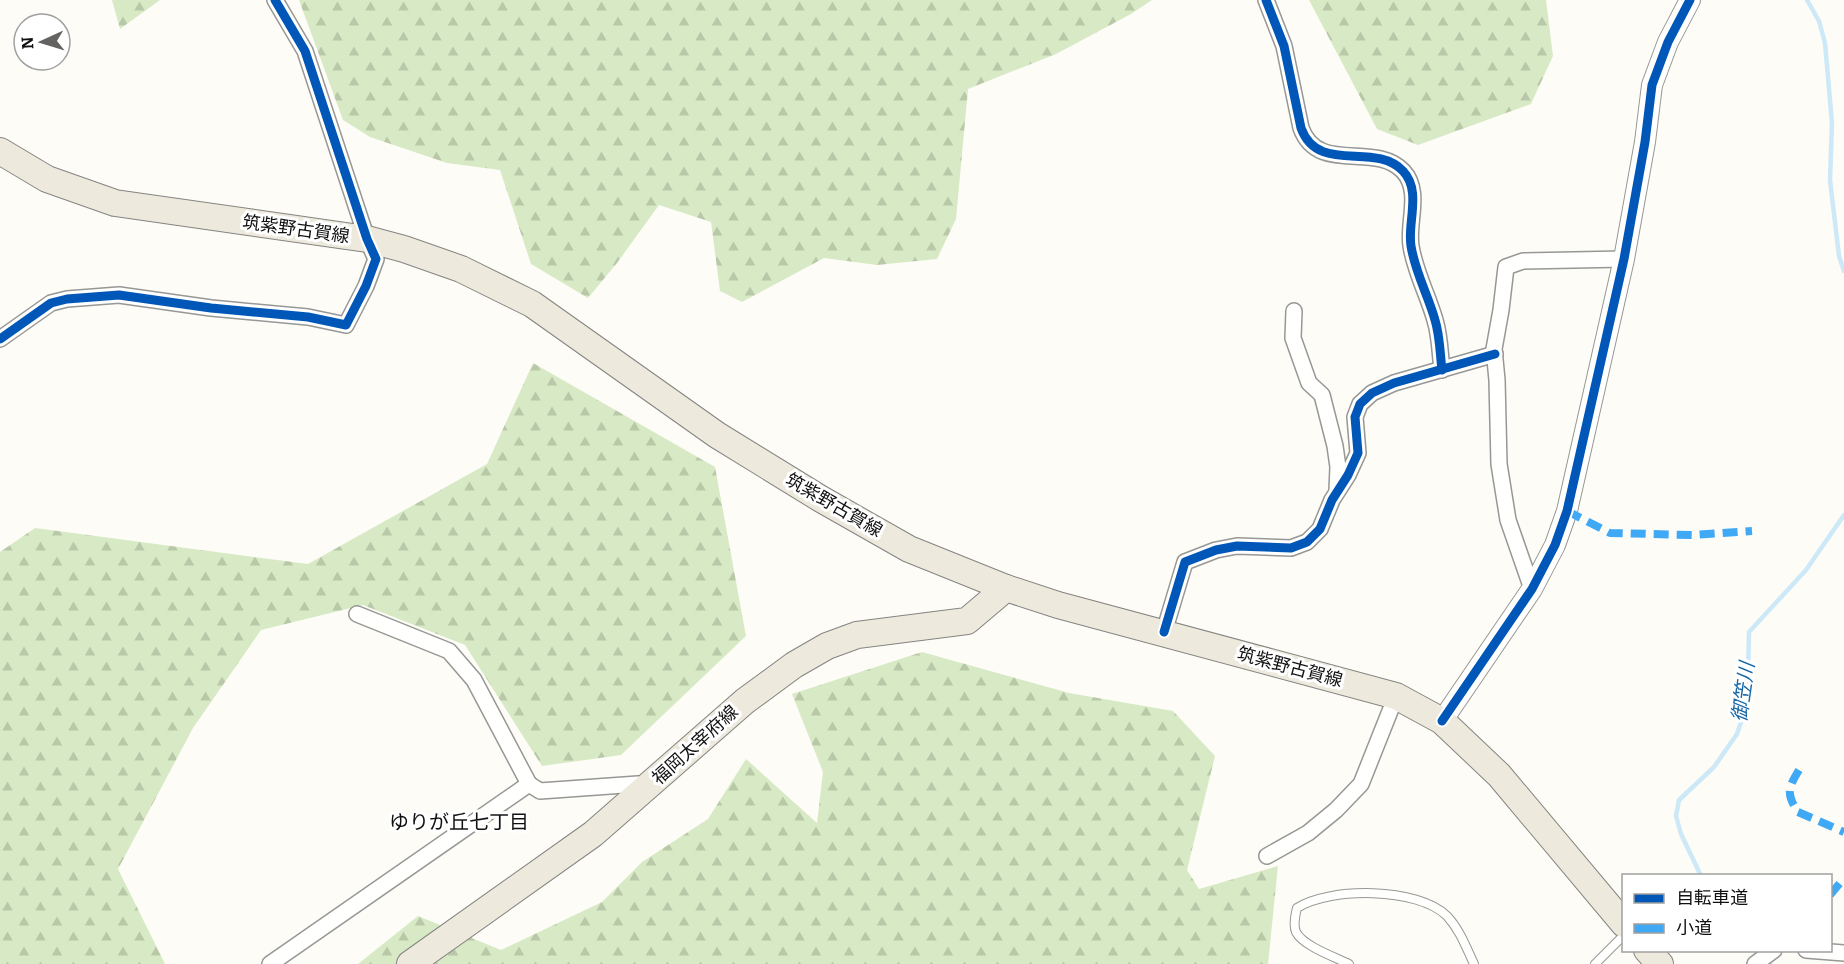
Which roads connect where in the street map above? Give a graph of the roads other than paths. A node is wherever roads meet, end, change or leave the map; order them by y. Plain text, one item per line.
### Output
1 (275, 0) edge
2 (1266, 0) edge
3 (1690, 0) edge
4 (0, 151) edge
5 (367, 239) junction
6 (1624, 259) junction
7 (1294, 311) dead end
8 (0, 339) edge
9 (1495, 354) junction
10 (1442, 370) junction
11 (1336, 493) junction
12 (1006, 588) junction
13 (1532, 589) junction
14 (357, 614) dead end
15 (1164, 632) junction
16 (1396, 696) junction
17 (1442, 721) junction
18 (529, 784) junction
19 (646, 789) junction
20 (1267, 856) dead end
21 (1622, 923) edge
22 (1622, 936) edge
23 (1648, 952) edge
24 (1772, 952) edge
25 (1825, 952) edge
26 (1844, 953) edge
27 (270, 964) edge
28 (410, 964) edge
29 (1349, 964) edge
30 (1474, 964) edge
31 (1595, 964) edge
32 (1660, 964) edge
33 (1755, 964) edge

1 - 5 street
2 - 10 street
3 - 6 street
4 - 5 main road, 筑紫野古賀線
5 - 8 street
5 - 12 main road, 筑紫野古賀線
6 - 9 street
6 - 13 street
7 - 11 street
9 - 10 street
9 - 13 street
10 - 11 street
11 - 15 street
12 - 15 main road, 筑紫野古賀線
12 - 19 main road, 福岡太宰府線
13 - 17 street
14 - 18 street
15 - 16 main road, 筑紫野古賀線
16 - 17 main road, 筑紫野古賀線
16 - 20 street
17 - 21 main road, 筑紫野古賀線
18 - 19 street
18 - 27 street
19 - 28 main road, 福岡太宰府線
22 - 31 lane
23 - 32 main road
24 - 33 street
25 - 26 street
29 - 30 lane

